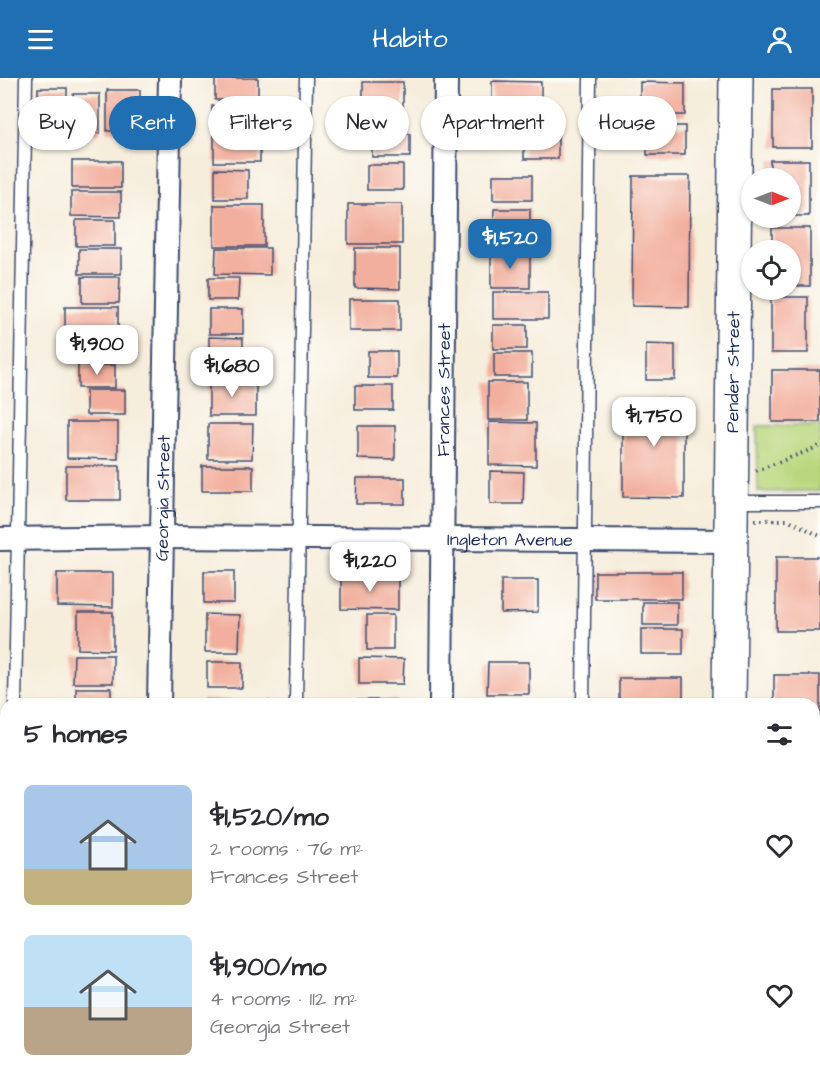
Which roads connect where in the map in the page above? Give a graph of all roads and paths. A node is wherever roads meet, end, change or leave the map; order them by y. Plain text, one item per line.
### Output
1 (26, 78) edge
2 (170, 78) edge
3 (306, 78) edge
4 (446, 78) edge
5 (590, 78) edge
6 (736, 78) edge
7 (820, 446) edge
8 (755, 472) dead end
9 (820, 502) edge
10 (739, 521) junction
11 (820, 536) edge
12 (162, 537) junction
13 (298, 538) junction
14 (442, 538) junction
15 (9, 539) edge
16 (584, 541) junction
17 (15, 698) edge
18 (159, 698) edge
19 (296, 698) edge
20 (441, 698) edge
21 (583, 698) edge
22 (729, 698) edge

1 - 15 lane
2 - 12 street, Georgia Street
3 - 13 lane
4 - 14 street, Frances Street
5 - 16 lane
6 - 10 street, Pender Street
7 - 8 path
9 - 10 lane
10 - 11 path
10 - 16 street, Ingleton Avenue
10 - 22 street, Pender Street
12 - 13 street, Ingleton Avenue
12 - 15 street, Ingleton Avenue
12 - 18 street, Georgia Street
13 - 14 street, Ingleton Avenue
13 - 19 lane
14 - 16 street, Ingleton Avenue
14 - 20 street, Frances Street
15 - 17 lane
16 - 21 lane

